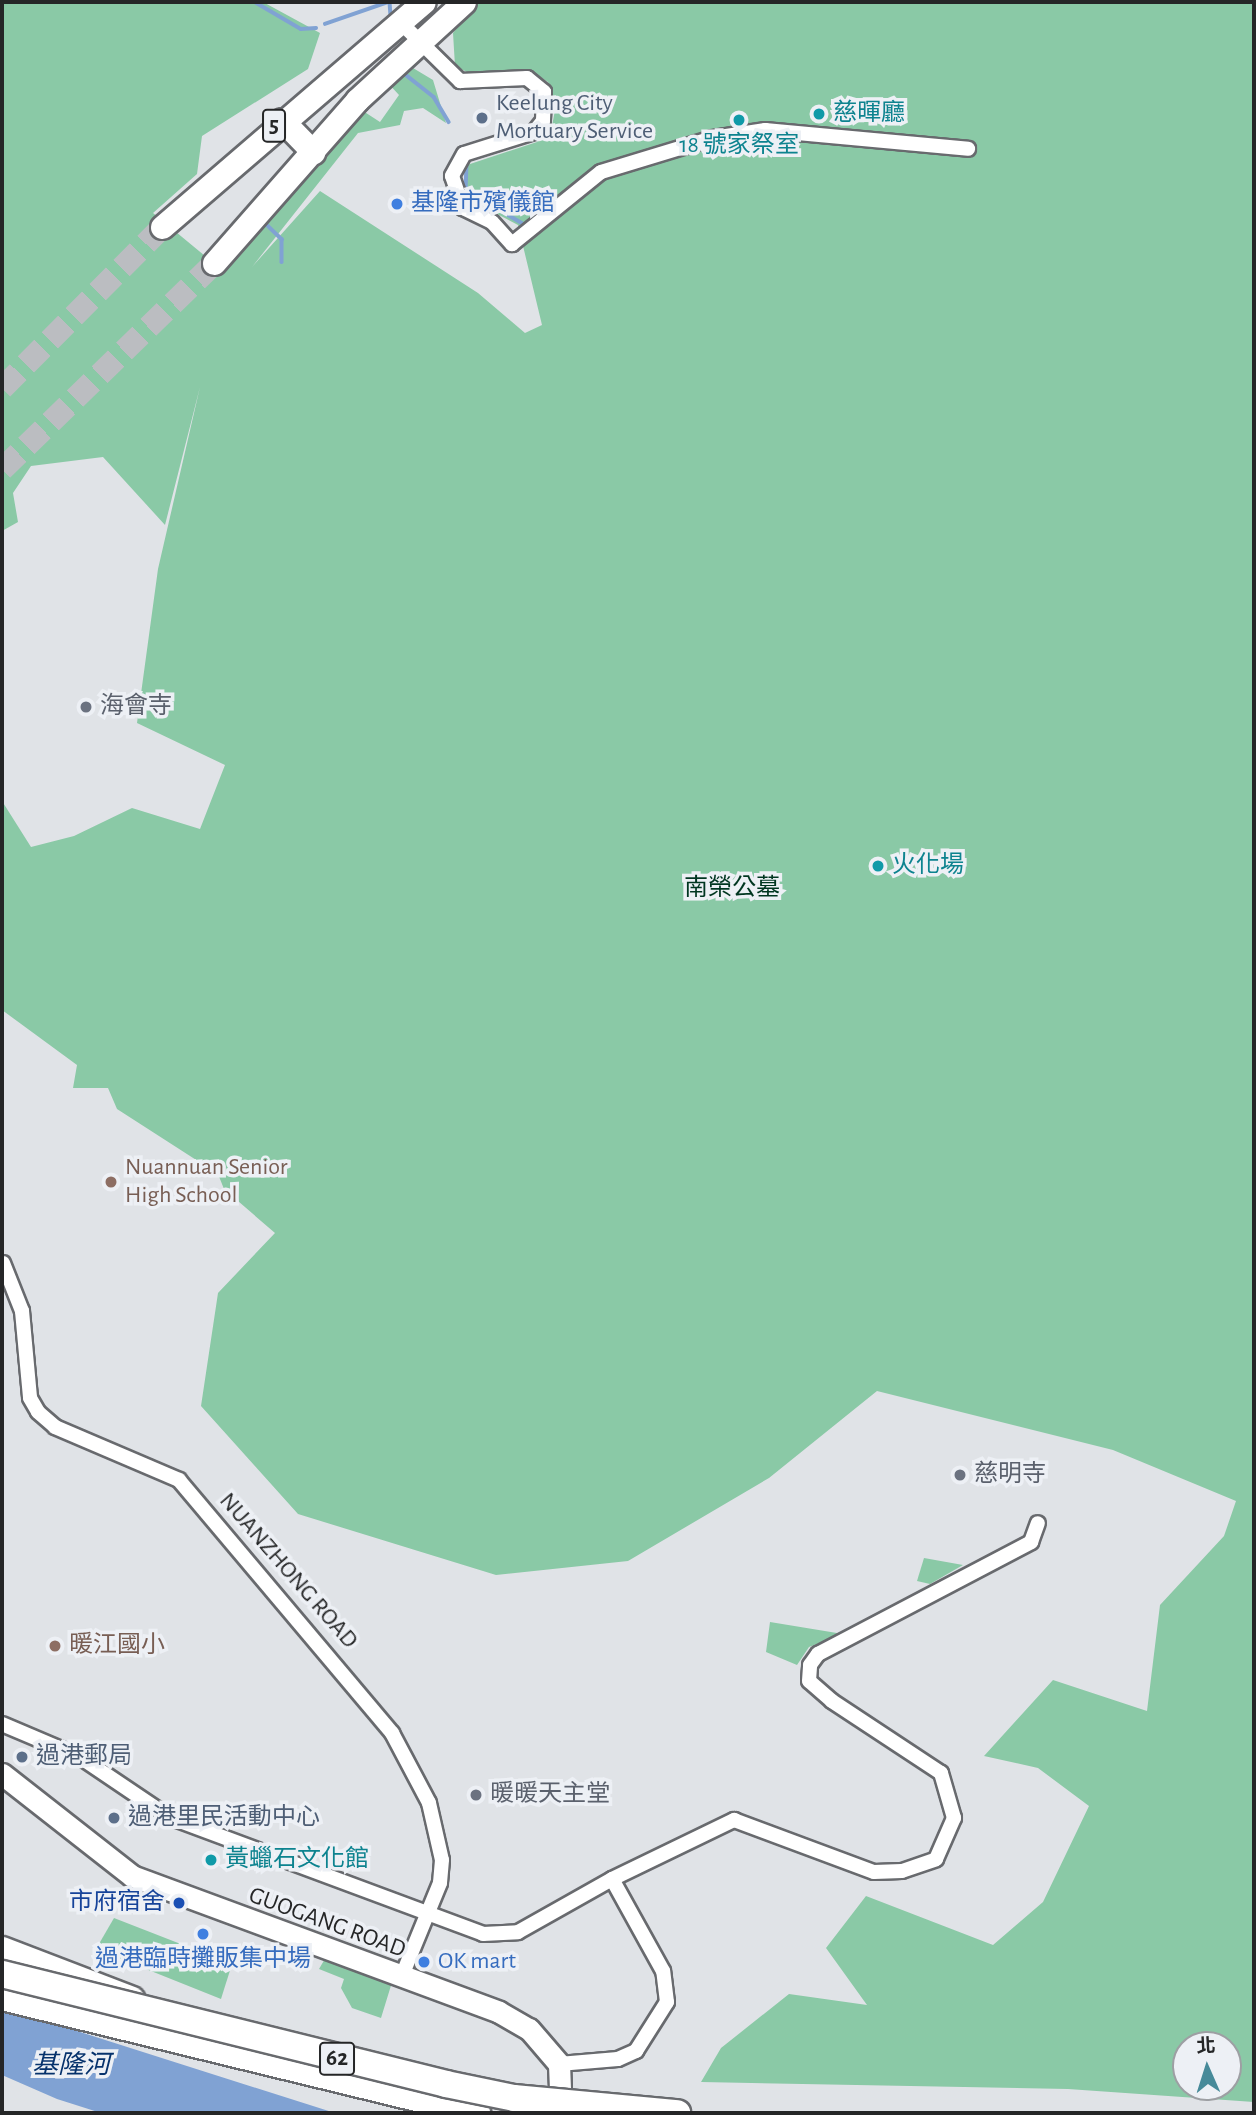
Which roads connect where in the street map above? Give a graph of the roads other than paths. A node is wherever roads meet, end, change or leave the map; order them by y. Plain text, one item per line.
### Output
1 (424, 2) edge
2 (464, 2) edge
3 (399, 21) junction
4 (417, 43) junction
5 (302, 103) junction
6 (282, 120) junction
7 (329, 132) junction
8 (968, 149) dead end
9 (313, 152) junction
10 (162, 227) tunnel mouth
11 (214, 263) tunnel mouth
12 (3, 1263) edge
13 (1038, 1523) dead end
14 (2, 1724) edge
15 (2, 1774) edge
16 (612, 1879) junction
17 (427, 1913) junction
18 (2, 1950) edge
19 (2, 1973) edge
20 (401, 1978) junction
21 (2, 1997) edge
22 (156, 2011) junction
23 (559, 2064) junction
24 (477, 2113) edge
25 (561, 2113) edge
26 (677, 2113) edge

1 - 3 main road, 5
2 - 4 main road, 5
3 - 4 street
3 - 5 main road, 5
4 - 7 main road, 5
4 - 8 street
5 - 6 main road, 5
5 - 7 main road
6 - 9 main road, 5
6 - 10 main road, 5
7 - 9 main road, 5
9 - 11 main road, 5
12 - 17 street, NUANZHONG ROAD
13 - 16 street
14 - 17 street
15 - 20 street, GUOGANG ROAD
16 - 17 street
16 - 23 street
17 - 20 street, NUANZHONG ROAD
18 - 22 highway, bridge
19 - 22 highway, 62, bridge
20 - 23 street, GUOGANG ROAD
21 - 24 highway, 62
22 - 26 highway, 62, bridge
23 - 25 street

